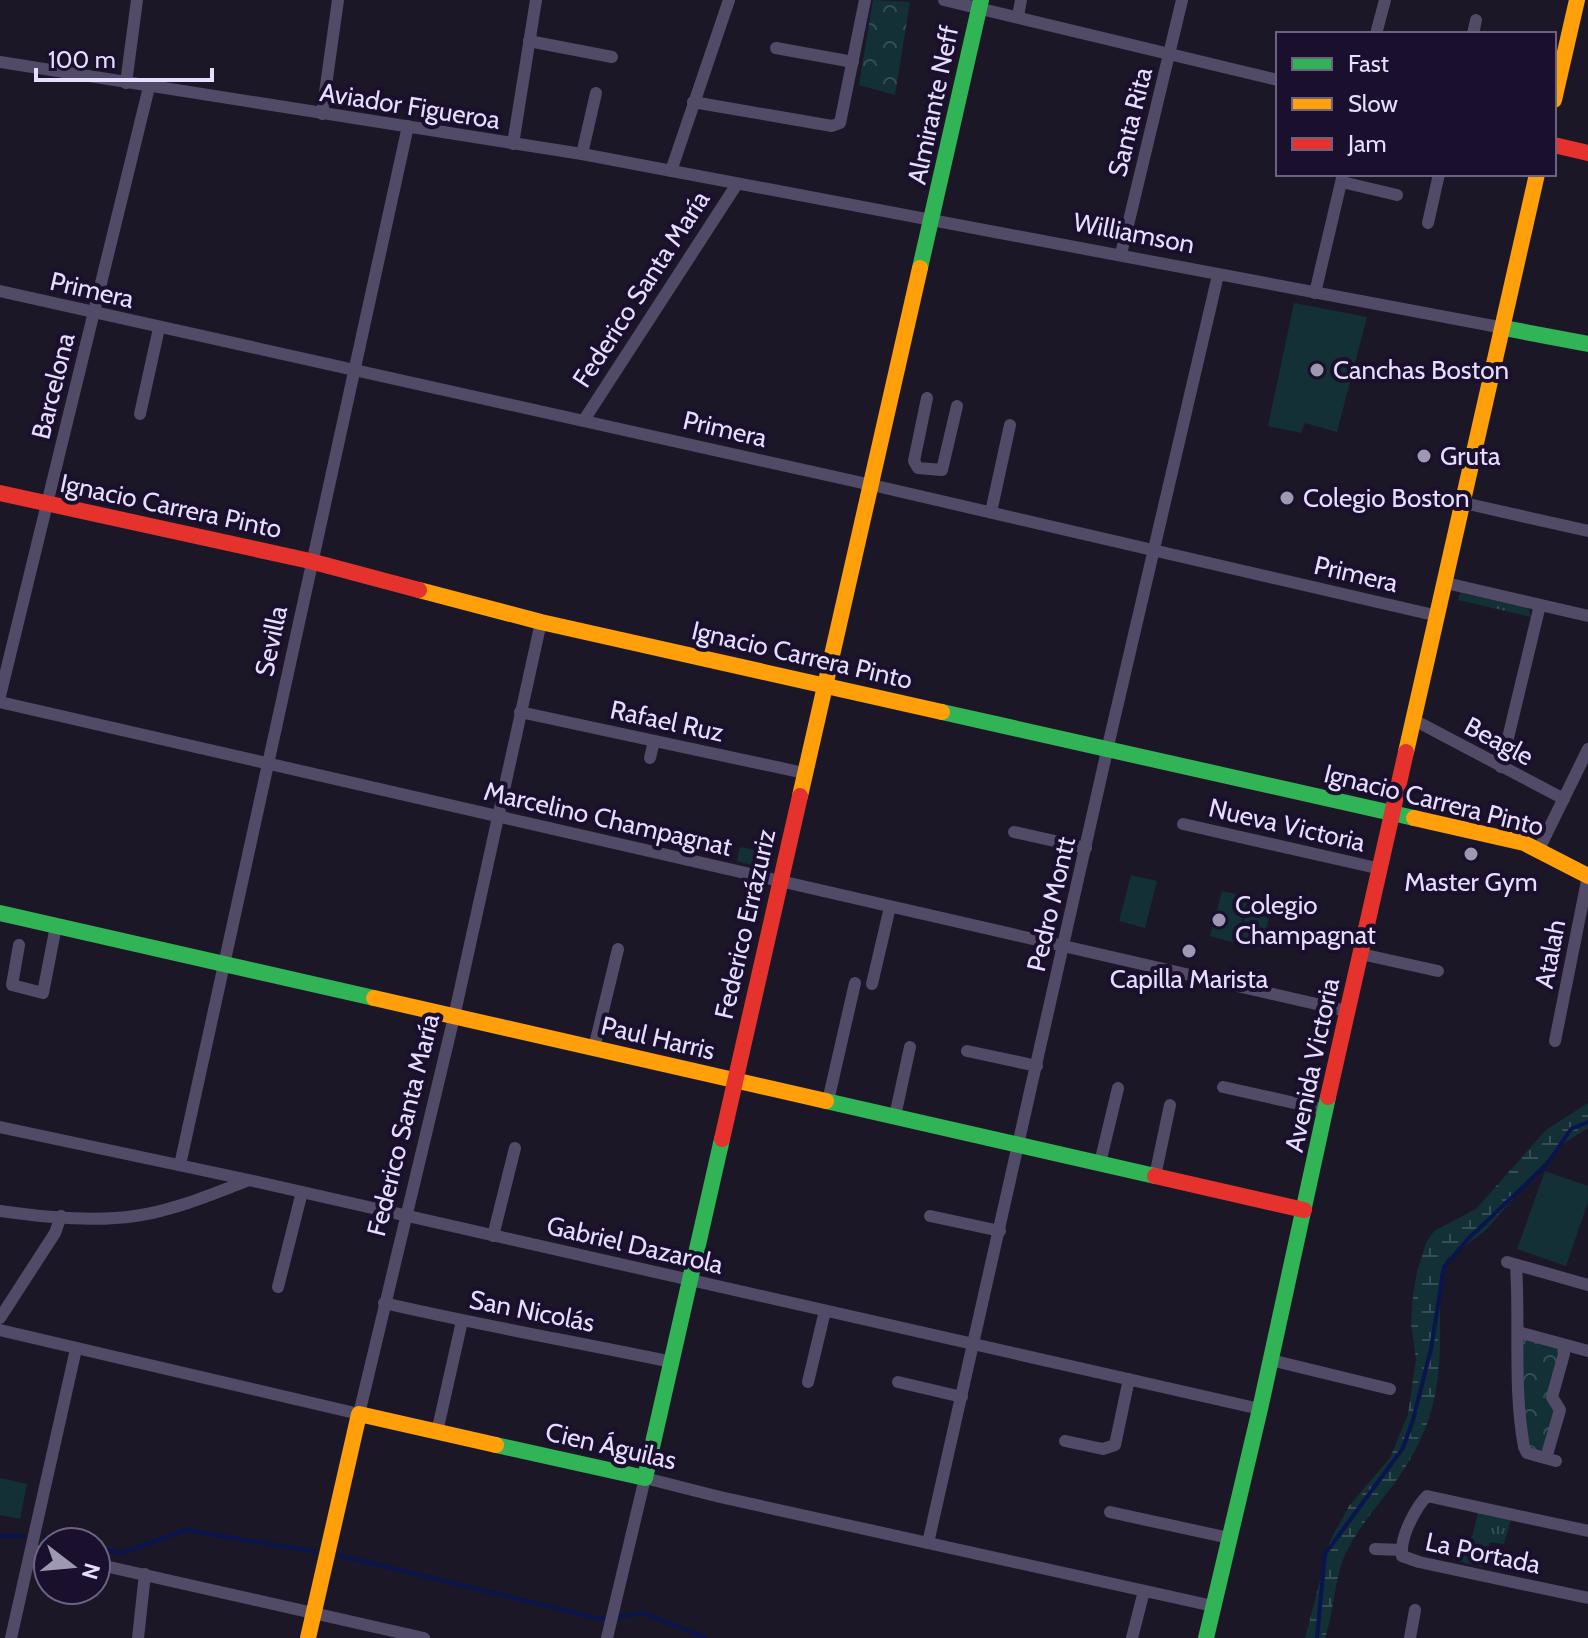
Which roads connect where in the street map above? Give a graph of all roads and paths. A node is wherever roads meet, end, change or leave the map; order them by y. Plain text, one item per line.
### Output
1 (137, 0) edge
2 (338, 0) edge
3 (536, 0) edge
4 (729, 0) edge
5 (865, 0) edge
6 (944, 0) edge
7 (1021, 0) edge
8 (1182, 0) edge
9 (1385, 0) edge
10 (1577, 0) edge
11 (980, 4) edge
12 (1018, 16) junction
13 (1476, 20) dead end
14 (1377, 32) edge
15 (1473, 32) edge
16 (529, 41) junction
17 (776, 48) dead end
18 (1169, 55) junction
19 (612, 57) dead end
20 (0, 62) edge
21 (853, 62) junction
22 (1276, 80) edge
23 (126, 83) junction
24 (149, 87) junction
25 (1556, 91) edge
26 (596, 93) dead end
27 (693, 102) junction
28 (322, 114) junction
29 (408, 126) junction
30 (513, 144) junction
31 (1556, 145) edge
32 (1588, 153) edge
33 (582, 154) junction
34 (671, 171) junction
35 (1439, 176) edge
36 (1537, 176) edge
37 (1342, 178) edge
38 (737, 184) junction
39 (1397, 195) dead end
40 (931, 221) junction
41 (1428, 223) dead end
42 (1121, 254) junction
43 (1218, 275) junction
44 (0, 291) edge
45 (1315, 293) junction
46 (93, 314) junction
47 (159, 328) junction
48 (1504, 328) junction
49 (1588, 344) edge
50 (355, 370) junction
51 (927, 398) dead end
52 (957, 406) dead end
53 (140, 414) dead end
54 (584, 420) junction
55 (1010, 425) dead end
56 (934, 471) junction
57 (871, 485) junction
58 (0, 493) edge
59 (928, 498) junction
60 (47, 503) junction
61 (1464, 503) junction
62 (991, 512) junction
63 (1588, 531) edge
64 (1154, 550) junction
65 (310, 561) junction
66 (1446, 583) junction
67 (1540, 605) junction
68 (1438, 616) junction
69 (1588, 616) edge
70 (541, 622) junction
71 (825, 684) junction
72 (0, 699) edge
73 (520, 712) junction
74 (1414, 720) junction
75 (654, 741) junction
76 (1108, 748) junction
77 (1588, 749) edge
78 (650, 758) dead end
79 (268, 764) junction
80 (1501, 767) junction
81 (804, 773) junction
82 (1564, 799) junction
83 (1393, 812) junction
84 (498, 816) junction
85 (1183, 824) dead end
86 (1014, 832) dead end
87 (1086, 848) junction
88 (1539, 849) junction
89 (1381, 869) junction
90 (1588, 876) edge
91 (780, 881) junction
92 (890, 907) junction
93 (0, 913) edge
94 (56, 926) junction
95 (19, 945) dead end
96 (1064, 947) junction
97 (618, 949) dead end
98 (1361, 954) junction
99 (225, 965) junction
100 (1438, 971) dead end
101 (855, 983) dead end
102 (872, 984) dead end
103 (1347, 1011) junction
104 (454, 1017) junction
105 (1555, 1041) dead end
106 (910, 1047) dead end
107 (594, 1048) junction
108 (967, 1051) dead end
109 (1037, 1066) junction
110 (734, 1080) junction
111 (1223, 1087) dead end
112 (1118, 1088) dead end
113 (828, 1101) junction
114 (1170, 1105) dead end
115 (1326, 1110) junction
116 (895, 1116) junction
117 (0, 1127) edge
118 (1020, 1144) junction
119 (515, 1148) dead end
120 (1100, 1163) junction
121 (180, 1165) junction
122 (1155, 1176) junction
123 (249, 1180) junction
124 (302, 1192) junction
125 (1304, 1210) junction
126 (0, 1211) edge
127 (61, 1216) junction
128 (405, 1216) junction
129 (930, 1216) dead end
130 (1000, 1231) junction
131 (493, 1236) junction
132 (690, 1280) junction
133 (1588, 1285) edge
134 (278, 1287) dead end
135 (384, 1303) junction
136 (825, 1311) junction
137 (0, 1318) edge
138 (462, 1321) junction
139 (0, 1330) edge
140 (1518, 1332) junction
141 (975, 1344) junction
142 (1563, 1345) junction
143 (76, 1349) junction
144 (1588, 1351) edge
145 (1271, 1360) junction
146 (672, 1362) junction
147 (1129, 1379) junction
148 (808, 1382) dead end
149 (898, 1382) dead end
150 (1390, 1389) dead end
151 (962, 1397) junction
152 (1260, 1409) junction
153 (359, 1414) junction
154 (437, 1432) junction
155 (1065, 1441) dead end
156 (645, 1478) junction
157 (1110, 1512) dead end
158 (37, 1526) edge
159 (1588, 1531) edge
160 (1229, 1538) junction
161 (928, 1543) junction
162 (1375, 1549) dead end
163 (32, 1550) edge
164 (1402, 1550) junction
165 (112, 1567) edge
166 (145, 1574) junction
167 (1144, 1591) junction
168 (1588, 1598) edge
169 (1213, 1606) junction
170 (1415, 1610) dead end
171 (313, 1613) junction
172 (11, 1638) edge
173 (138, 1638) edge
174 (308, 1638) edge
175 (424, 1638) edge
176 (607, 1638) edge
177 (1132, 1638) edge
178 (1206, 1638) edge
179 (1410, 1638) edge

1 - 23 street
2 - 28 street
3 - 16 street
4 - 27 street
5 - 21 street
6 - 11 street
7 - 12 street
8 - 18 street, Santa Rita
9 - 14 street
10 - 25 street
11 - 12 street
11 - 40 street, Almirante Neff
12 - 18 street
13 - 15 street
16 - 19 street
16 - 30 street
17 - 21 street
18 - 22 street
18 - 42 street, Santa Rita
20 - 23 street, Aviador Figueroa
21 - 27 street
23 - 24 street, Aviador Figueroa
24 - 28 street, Aviador Figueroa
24 - 46 street, Barcelona
26 - 33 street
27 - 34 street
28 - 29 street, Aviador Figueroa
29 - 30 street, Aviador Figueroa
29 - 50 street, Sevilla
30 - 33 street, Aviador Figueroa
31 - 32 street
33 - 34 street, Aviador Figueroa
34 - 38 street, Williamson
35 - 41 street
36 - 48 street, Avenida Victoria
37 - 39 street
37 - 45 street
38 - 40 street, Williamson
38 - 54 street, Federico Santa María
40 - 42 street, Williamson
40 - 57 street, Federico Errázuriz
42 - 43 street, Williamson
43 - 45 street, Williamson
43 - 64 street, Pedro Montt
44 - 46 street, Primera
45 - 48 street, Williamson
46 - 47 street, Primera
46 - 60 street, Barcelona
47 - 50 street, Primera
47 - 53 street
48 - 49 street, Williamson
48 - 61 street, Avenida Victoria
50 - 54 street, Primera
50 - 65 street, Sevilla
51 - 56 street
52 - 56 street
54 - 57 street, Primera
55 - 62 street
56 - 59 street
57 - 59 street, Primera
57 - 71 street, Federico Errázuriz
58 - 60 street, Ignacio Carrera Pinto
59 - 62 street, Primera
60 - 65 street, Ignacio Carrera Pinto
60 - 72 street, Barcelona
61 - 63 street
61 - 66 street, Avenida Victoria
62 - 64 street, Primera
64 - 68 street, Primera
64 - 76 street, Pedro Montt
65 - 70 street, Ignacio Carrera Pinto
65 - 79 street, Sevilla
66 - 67 street
66 - 68 street, Avenida Victoria
67 - 69 street
67 - 80 street
68 - 74 street, Avenida Victoria
70 - 71 street, Ignacio Carrera Pinto
70 - 73 street, Federico Santa María
71 - 76 street, Ignacio Carrera Pinto
71 - 81 street, Federico Errázuriz
72 - 79 street, Marcelino Champagnat
73 - 75 street, Rafael Ruz
73 - 84 street, Federico Santa María
74 - 80 street, Beagle
74 - 83 street, Avenida Victoria
75 - 78 street
75 - 81 street, Rafael Ruz
76 - 83 street, Ignacio Carrera Pinto
76 - 87 street, Pedro Montt
77 - 82 street
79 - 84 street, Marcelino Champagnat
79 - 99 street, Sevilla
80 - 82 street, Beagle
81 - 91 street, Federico Errázuriz
82 - 88 street
83 - 88 street, Ignacio Carrera Pinto
83 - 89 street, Avenida Victoria
84 - 91 street, Marcelino Champagnat
84 - 104 street, Federico Santa María
85 - 89 street, Nueva Victoria
86 - 87 street
87 - 96 street, Pedro Montt
88 - 90 street, Ignacio Carrera Pinto
89 - 98 street, Avenida Victoria
90 - 105 street, Atalah
91 - 92 street, Marcelino Champagnat
91 - 110 street, Federico Errázuriz
92 - 96 street, Marcelino Champagnat
92 - 102 street
93 - 94 street, Paul Harris
94 - 95 street
94 - 99 street, Paul Harris
96 - 103 street, Marcelino Champagnat
96 - 109 street, Pedro Montt
97 - 107 street
98 - 100 street
98 - 103 street, Avenida Victoria
99 - 104 street, Paul Harris
99 - 121 street, Sevilla
101 - 113 street
103 - 115 street, Avenida Victoria
104 - 107 street, Paul Harris
104 - 128 street, Federico Santa María
106 - 116 street
107 - 110 street, Paul Harris
108 - 109 street
109 - 118 street, Pedro Montt
110 - 113 street, Paul Harris
110 - 132 street, Federico Errázuriz
111 - 115 street
112 - 120 street
113 - 116 street, Paul Harris
114 - 122 street
115 - 125 street, Avenida Victoria
116 - 118 street, Paul Harris
117 - 121 street, Gabriel Dazarola
118 - 120 street, Paul Harris
118 - 130 street, Pedro Montt
119 - 131 street
120 - 122 street, Paul Harris
121 - 123 street, Gabriel Dazarola
122 - 125 street, Paul Harris
123 - 124 street, Gabriel Dazarola
123 - 127 street
124 - 128 street, Gabriel Dazarola
124 - 134 street
125 - 145 street, Avenida Victoria
126 - 127 street
127 - 137 street
128 - 131 street, Gabriel Dazarola
128 - 135 street, Federico Santa María
129 - 130 street
130 - 141 street, Pedro Montt
131 - 132 street, Gabriel Dazarola
132 - 136 street, Gabriel Dazarola
132 - 146 street, Federico Errázuriz
133 - 140 street
135 - 138 street, San Nicolás
135 - 153 street, Federico Santa María
136 - 141 street, Gabriel Dazarola
136 - 148 street
138 - 146 street, San Nicolás
138 - 154 street
139 - 143 street, Cien Águilas
140 - 142 street
140 - 142 street
141 - 147 street, Gabriel Dazarola
141 - 151 street, Pedro Montt
142 - 144 street
143 - 153 street, Cien Águilas
143 - 158 street
145 - 150 street
145 - 152 street, Avenida Victoria
146 - 156 street, Federico Errázuriz
147 - 152 street, Gabriel Dazarola
147 - 155 street
149 - 151 street
151 - 161 street, Pedro Montt
152 - 160 street, Avenida Victoria
153 - 154 street, Cien Águilas
153 - 171 street, Federico Santa María
154 - 156 street, Cien Águilas
156 - 161 street, Cien Águilas
156 - 176 street, Federico Errázuriz
157 - 160 street
159 - 164 street
160 - 169 street, Avenida Victoria
161 - 167 street, Cien Águilas
162 - 164 street, La Portada
163 - 172 street
164 - 168 street, La Portada
165 - 166 street
166 - 171 street
166 - 173 street
167 - 169 street, Cien Águilas
167 - 177 street
169 - 178 street, Avenida Victoria
170 - 179 street
171 - 174 street, Federico Santa María
171 - 175 street

